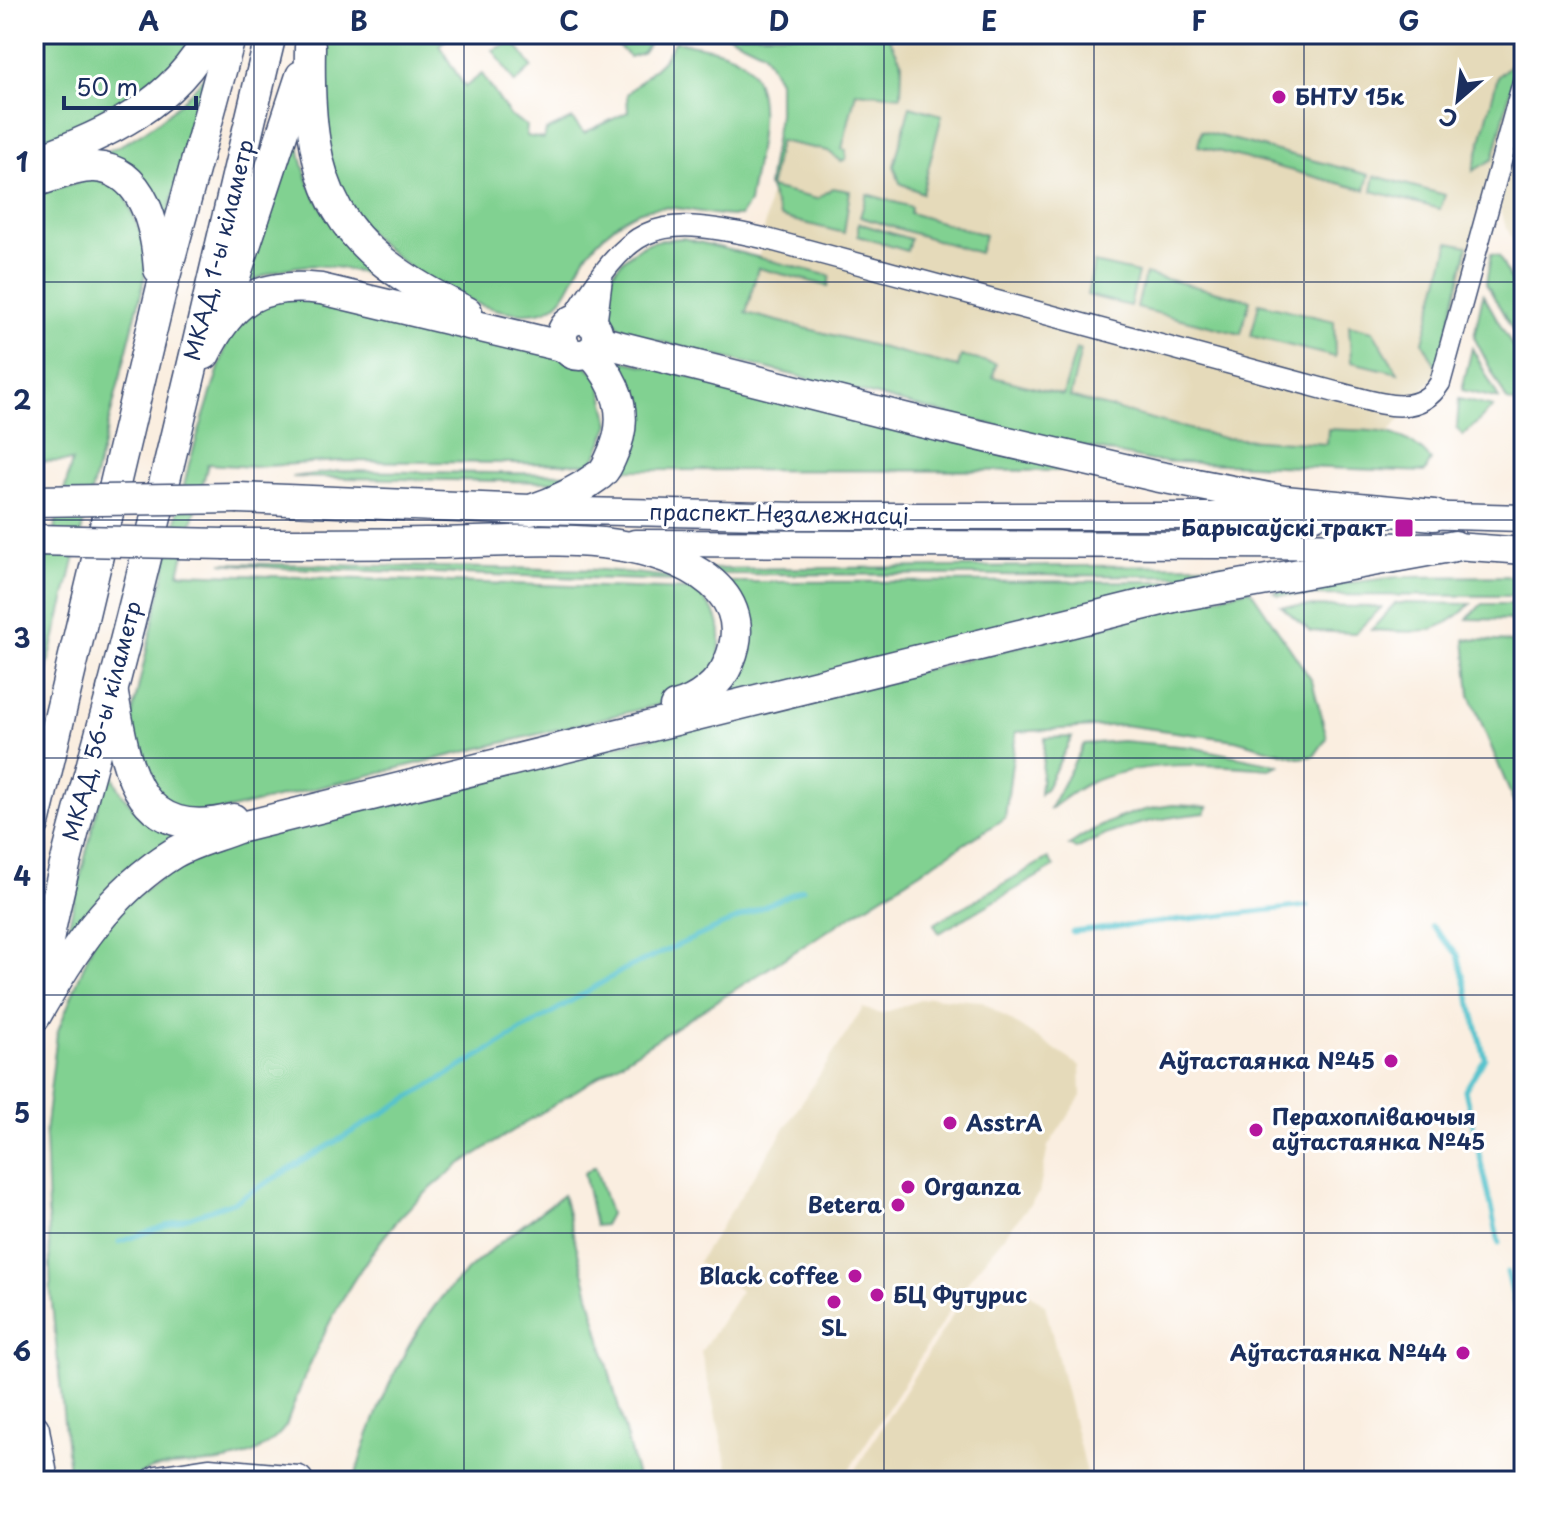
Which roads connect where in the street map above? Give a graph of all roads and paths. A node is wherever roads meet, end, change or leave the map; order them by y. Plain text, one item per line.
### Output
1 (210, 34) edge
2 (231, 34) edge
3 (271, 34) edge
4 (312, 41) edge
5 (1524, 78) edge
6 (1520, 111) edge
7 (34, 161) edge
8 (34, 182) edge
9 (161, 291) junction
10 (221, 321) junction
11 (580, 337) junction
12 (182, 403) junction
13 (119, 462) joint
14 (166, 466) joint
15 (34, 501) edge
16 (531, 510) junction
17 (1434, 515) junction
18 (1524, 518) edge
19 (34, 540) edge
20 (603, 543) junction
21 (1455, 546) junction
22 (1524, 551) edge
23 (112, 689) junction
24 (63, 694) junction
25 (34, 748) edge
26 (34, 824) edge
27 (35, 1017) edge
28 (34, 1024) edge
29 (34, 1429) edge
30 (43, 1481) edge
31 (157, 1481) edge
32 (298, 1481) edge

1 - 7 highway
2 - 9 highway, МКАД, 1-ы кіламетр
3 - 12 highway, МКАД, 1-ы кіламетр
4 - 10 highway
4 - 11 highway
5 - 6 street
6 - 11 street
8 - 9 highway
9 - 13 highway, МКАД, 1-ы кіламетр
10 - 11 highway
10 - 12 highway
11 - 16 highway
11 - 17 highway
12 - 14 highway, МКАД, 1-ы кіламетр
13 - 24 highway, МКАД, 56-ы кіламетр
14 - 23 highway, МКАД, 56-ы кіламетр
15 - 16 highway, праспект Незалежнасці, bridge
16 - 17 main road, праспект Незалежнасці
17 - 18 main road, праспект Незалежнасці
19 - 20 highway, праспект Незалежнасці, bridge
20 - 21 main road, праспект Незалежнасці
20 - 23 highway
21 - 22 main road, праспект Незалежнасці
21 - 27 highway
23 - 27 highway, МКАД, 56-ы кіламетр
24 - 25 highway
24 - 26 highway, МКАД, 56-ы кіламетр
27 - 28 highway, МКАД, 56-ы кіламетр
29 - 30 highway
31 - 32 highway

